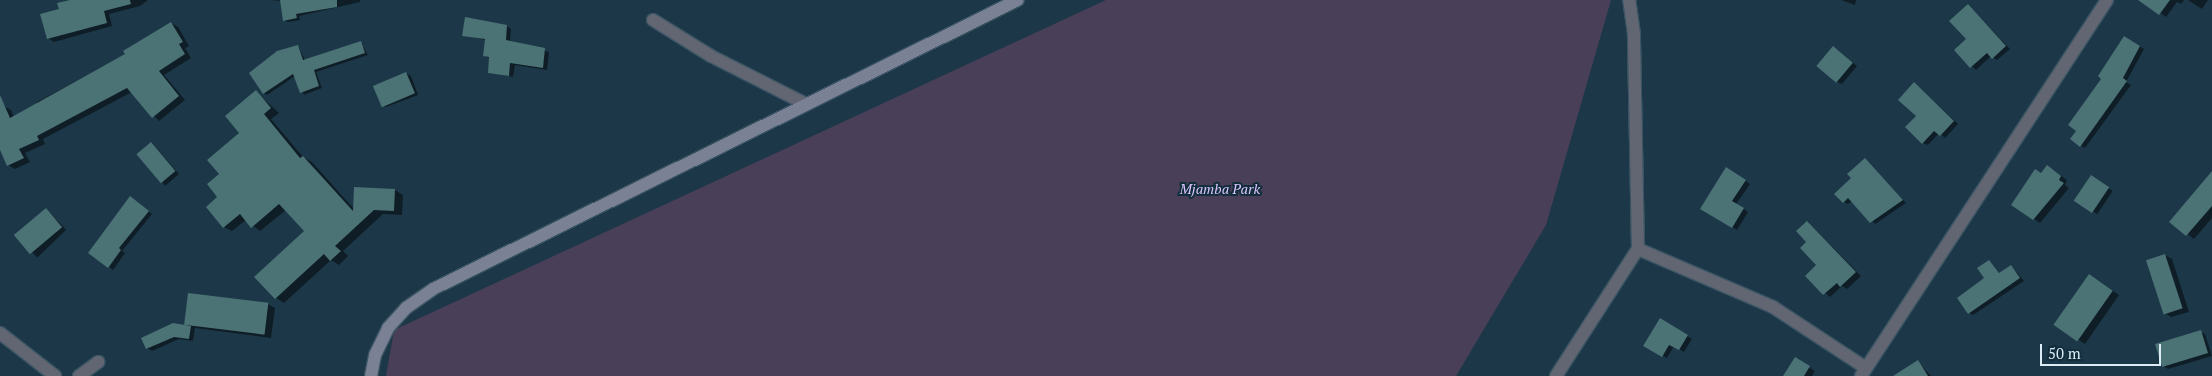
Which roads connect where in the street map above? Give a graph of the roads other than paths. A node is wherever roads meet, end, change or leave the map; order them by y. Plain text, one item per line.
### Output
1 (1018, 0) edge
2 (1629, 0) edge
3 (2108, 0) edge
4 (653, 20) dead end
5 (806, 104) junction
6 (1638, 249) junction
7 (0, 333) edge
8 (98, 362) dead end
9 (1863, 372) edge
10 (55, 376) edge
11 (79, 376) edge
12 (371, 376) edge
13 (1556, 376) edge

1 - 5 main road
2 - 6 street
3 - 9 street
4 - 5 street
5 - 12 main road
6 - 9 street
6 - 13 street
7 - 10 street
8 - 11 street

